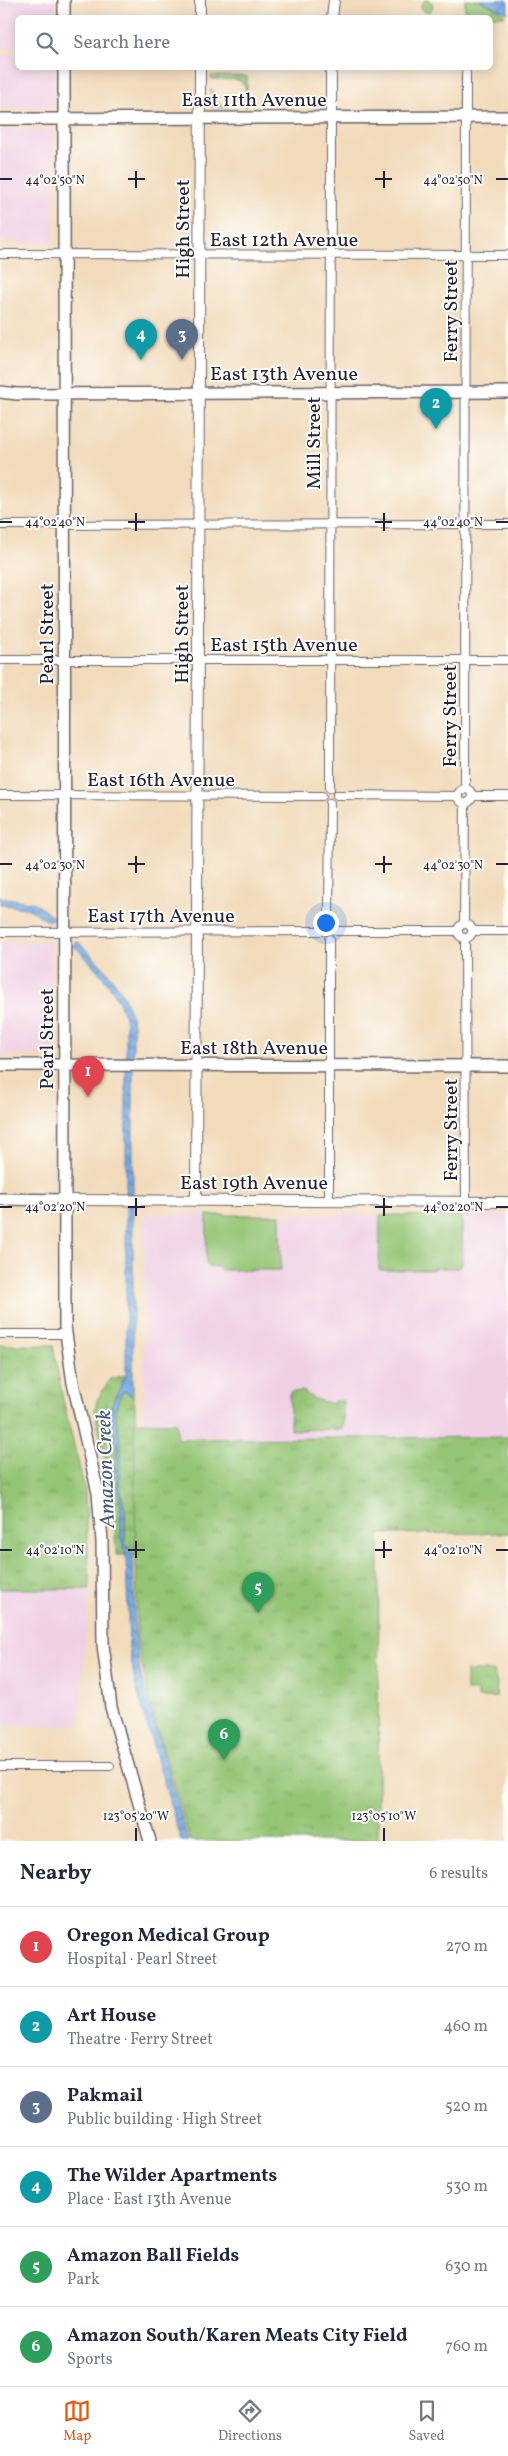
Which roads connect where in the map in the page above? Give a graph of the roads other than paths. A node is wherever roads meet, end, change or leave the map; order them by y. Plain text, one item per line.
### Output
1 (64, 0) edge
2 (200, 0) edge
3 (334, 0) edge
4 (64, 15) edge
5 (200, 15) edge
6 (332, 15) edge
7 (64, 70) edge
8 (200, 70) edge
9 (331, 70) edge
10 (466, 73) dead end
11 (467, 117) junction
12 (508, 117) edge
13 (200, 118) junction
14 (331, 118) junction
15 (0, 119) edge
16 (63, 119) junction
17 (0, 254) edge
18 (64, 254) junction
19 (199, 255) junction
20 (331, 255) junction
21 (467, 255) junction
22 (508, 255) edge
23 (0, 392) edge
24 (199, 392) junction
25 (467, 392) junction
26 (508, 392) edge
27 (64, 393) junction
28 (331, 394) junction
29 (199, 524) junction
30 (465, 524) junction
31 (508, 524) edge
32 (0, 525) edge
33 (64, 525) junction
34 (330, 525) junction
35 (0, 660) edge
36 (64, 660) junction
37 (198, 660) junction
38 (330, 660) junction
39 (465, 660) junction
40 (508, 660) edge
41 (330, 788) junction
42 (465, 789) junction
43 (198, 795) junction
44 (337, 795) junction
45 (0, 796) edge
46 (65, 796) junction
47 (322, 796) junction
48 (458, 796) junction
49 (472, 796) junction
50 (508, 796) edge
51 (330, 803) junction
52 (465, 803) junction
53 (329, 924) junction
54 (464, 924) junction
55 (322, 931) junction
56 (336, 931) junction
57 (457, 931) junction
58 (472, 931) junction
59 (0, 932) edge
60 (65, 932) junction
61 (197, 932) junction
62 (508, 932) edge
63 (329, 938) junction
64 (465, 938) junction
65 (0, 1065) edge
66 (65, 1065) junction
67 (196, 1066) junction
68 (329, 1066) junction
69 (466, 1066) junction
70 (508, 1066) edge
71 (0, 1199) edge
72 (65, 1200) junction
73 (196, 1201) junction
74 (329, 1201) junction
75 (466, 1202) junction
76 (508, 1202) edge
77 (0, 1334) edge
78 (66, 1334) junction
79 (0, 1766) edge
80 (110, 1766) dead end
81 (150, 1841) edge

1 - 4 main road
2 - 5 street
3 - 6 street
7 - 16 main road, Pearl Street
8 - 13 street, High Street
9 - 14 street, Mill Street
10 - 11 street, Ferry Street
11 - 12 main road, East 11th Avenue
11 - 14 main road, East 11th Avenue
11 - 21 street, Ferry Street
13 - 14 main road, East 11th Avenue
13 - 16 main road, East 11th Avenue
13 - 19 street, High Street
14 - 20 street, Mill Street
15 - 16 main road, East 11th Avenue
16 - 18 main road, Pearl Street
17 - 18 street, East 12th Avenue
18 - 19 street, East 12th Avenue
18 - 27 main road, Pearl Street
19 - 20 street, East 12th Avenue
19 - 24 street, High Street
20 - 21 street, East 12th Avenue
20 - 28 street, Mill Street
21 - 22 street, East 12th Avenue
21 - 25 street, Ferry Street
23 - 27 main road, East 13th Avenue
24 - 27 main road, East 13th Avenue
24 - 28 main road, East 13th Avenue
24 - 29 street, High Street
25 - 26 main road, East 13th Avenue
25 - 28 main road, East 13th Avenue
25 - 30 street, Ferry Street
27 - 33 main road, Pearl Street
28 - 34 street, Mill Street
29 - 33 street
29 - 34 street
29 - 37 street, High Street
30 - 31 street
30 - 34 street
30 - 39 street, Ferry Street
32 - 33 street
33 - 36 main road, Pearl Street
34 - 38 street, Mill Street
35 - 36 street, East 15th Avenue
36 - 37 street, East 15th Avenue
36 - 46 main road, Pearl Street
37 - 38 street, East 15th Avenue
37 - 43 street, High Street
38 - 39 street, East 15th Avenue
38 - 41 street, Mill Street
39 - 40 street, East 15th Avenue
39 - 42 street, Ferry Street
41 - 44 street
41 - 47 street
42 - 48 street
42 - 49 street
43 - 46 street, East 16th Avenue
43 - 47 street, East 16th Avenue
43 - 61 street, High Street
44 - 48 street
44 - 51 street
45 - 46 street, East 16th Avenue
46 - 60 main road, Pearl Street
47 - 51 street
48 - 52 street
49 - 50 street
49 - 52 street
51 - 53 street
52 - 54 street
53 - 55 street
53 - 56 street
54 - 57 street
54 - 58 street
55 - 61 street, East 17th Avenue
55 - 63 street
56 - 57 street
56 - 63 street
57 - 64 street
58 - 62 street
58 - 64 street
59 - 60 street, East 17th Avenue
60 - 61 street, East 17th Avenue
60 - 66 main road, Pearl Street
61 - 67 street, High Street
63 - 68 street
64 - 69 street, Ferry Street
65 - 66 main road, East 18th Avenue
66 - 67 main road, East 18th Avenue
66 - 72 main road, Pearl Street
67 - 68 main road, East 18th Avenue
67 - 73 street, High Street
68 - 69 main road, East 18th Avenue
68 - 74 street
69 - 70 main road, East 18th Avenue
69 - 75 street, Ferry Street
71 - 72 main road, East 19th Avenue
72 - 73 street, East 19th Avenue
72 - 78 main road, Pearl Street
73 - 74 street, East 19th Avenue
74 - 75 street, East 19th Avenue
75 - 76 street, East 19th Avenue
77 - 78 street
78 - 81 main road, Pearl Street
79 - 80 street

